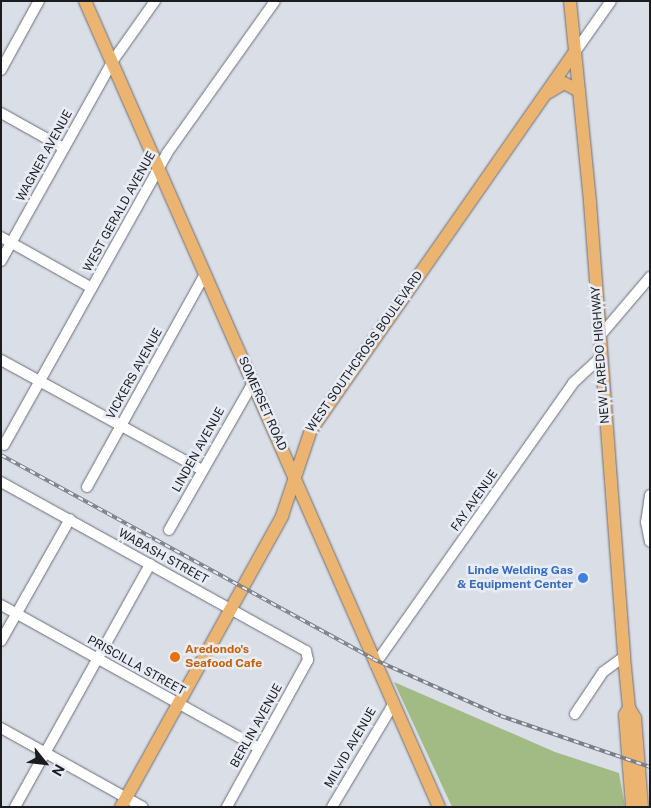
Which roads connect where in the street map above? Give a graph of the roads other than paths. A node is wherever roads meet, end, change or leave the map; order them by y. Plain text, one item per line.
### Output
1 (39, 1) edge
2 (85, 1) edge
3 (155, 1) edge
4 (275, 1) edge
5 (570, 1) edge
6 (611, 1) edge
7 (575, 52) junction
8 (112, 62) junction
9 (1, 70) edge
10 (579, 91) junction
11 (545, 95) junction
12 (1, 114) edge
13 (64, 148) junction
14 (158, 169) junction
15 (1, 237) edge
16 (12, 243) junction
17 (1, 261) edge
18 (205, 274) junction
19 (650, 277) edge
20 (92, 288) junction
21 (599, 337) junction
22 (601, 357) junction
23 (1, 360) edge
24 (40, 381) junction
25 (253, 382) junction
26 (120, 426) junction
27 (4, 445) dead end
28 (202, 470) junction
29 (296, 480) junction
30 (1, 482) edge
31 (87, 487) dead end
32 (650, 495) edge
33 (70, 519) junction
34 (169, 530) dead end
35 (650, 542) edge
36 (150, 564) junction
37 (1, 605) edge
38 (230, 609) junction
39 (17, 614) junction
40 (1, 642) edge
41 (308, 657) joint
42 (624, 657) junction
43 (97, 658) junction
44 (375, 664) junction
45 (178, 703) junction
46 (394, 703) junction
47 (629, 708) junction
48 (575, 714) dead end
49 (1, 728) edge
50 (259, 748) junction
51 (46, 752) junction
52 (123, 802) edge
53 (438, 806) edge
54 (15, 807) edge
55 (143, 807) edge
56 (227, 807) edge
57 (332, 807) edge
58 (632, 807) edge
59 (642, 807) edge

1 - 9 street
2 - 8 main road, SOMERSET ROAD
3 - 8 street, WAGNER AVENUE
4 - 14 street, WEST GERALD AVENUE
5 - 7 main road, NEW LAREDO HIGHWAY
6 - 7 street, WEST SOUTHCROSS BOULEVARD
7 - 10 main road, NEW LAREDO HIGHWAY
7 - 11 main road, WEST SOUTHCROSS BOULEVARD
8 - 13 street, WAGNER AVENUE
8 - 14 main road, SOMERSET ROAD
10 - 11 main road
10 - 21 main road, NEW LAREDO HIGHWAY
11 - 29 main road, WEST SOUTHCROSS BOULEVARD
12 - 13 street
13 - 16 street, WAGNER AVENUE
14 - 18 main road, SOMERSET ROAD
14 - 20 street, WEST GERALD AVENUE
15 - 16 street
16 - 17 street, WAGNER AVENUE
16 - 20 street
18 - 25 main road, SOMERSET ROAD
18 - 26 street, VICKERS AVENUE
19 - 21 street
20 - 24 street, WEST GERALD AVENUE
21 - 22 main road, NEW LAREDO HIGHWAY
22 - 42 main road, NEW LAREDO HIGHWAY
22 - 44 street, FAY AVENUE
23 - 24 street
24 - 26 street
24 - 27 street, WEST GERALD AVENUE
25 - 28 street, LINDEN AVENUE
25 - 29 main road, SOMERSET ROAD
26 - 28 street
26 - 31 street, VICKERS AVENUE
28 - 34 street, LINDEN AVENUE
29 - 38 main road, WEST SOUTHCROSS BOULEVARD
29 - 44 main road, SOMERSET ROAD
30 - 33 street, WABASH STREET
32 - 35 street
33 - 36 street, WABASH STREET
33 - 39 street
36 - 38 street, WABASH STREET
36 - 43 street
37 - 39 street, PRISCILLA STREET
38 - 41 street, WABASH STREET
38 - 45 main road, WEST SOUTHCROSS BOULEVARD
39 - 40 street
39 - 43 street, PRISCILLA STREET
41 - 50 street, BERLIN AVENUE
42 - 47 main road, NEW LAREDO HIGHWAY
42 - 48 street
43 - 45 street, PRISCILLA STREET
43 - 51 street
44 - 46 main road, SOMERSET ROAD
45 - 50 street, PRISCILLA STREET
45 - 52 main road, WEST SOUTHCROSS BOULEVARD
46 - 53 main road, SOMERSET ROAD
46 - 57 street, MILVID AVENUE
47 - 58 main road, NEW LAREDO HIGHWAY
47 - 59 main road, NEW LAREDO HIGHWAY
49 - 51 street
50 - 56 street, BERLIN AVENUE
51 - 52 street
51 - 54 street
52 - 55 street

